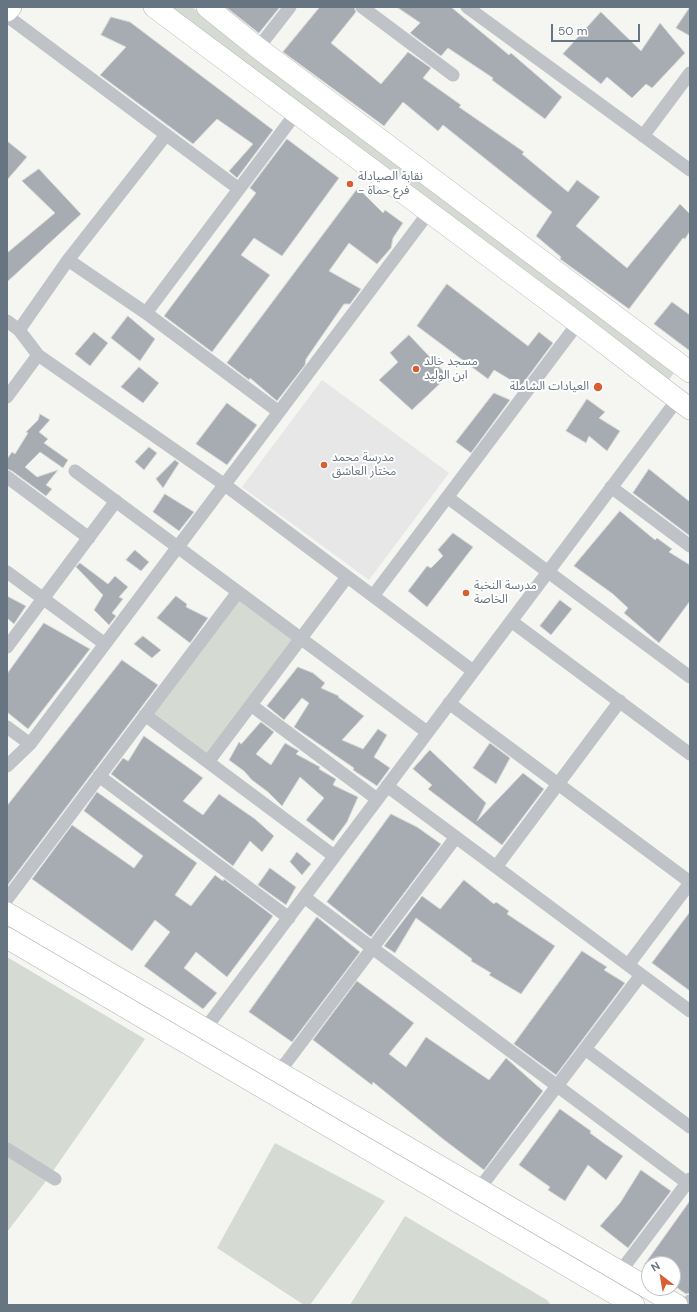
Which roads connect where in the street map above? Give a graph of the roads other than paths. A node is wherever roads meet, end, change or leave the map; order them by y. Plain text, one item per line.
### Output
1 (11, 7) edge
2 (154, 7) edge
3 (207, 7) edge
4 (290, 7) edge
5 (362, 7) edge
6 (467, 7) edge
7 (7, 11) edge
8 (7, 16) edge
9 (258, 48) junction
10 (690, 73) edge
11 (453, 75) dead end
12 (296, 112) junction
13 (166, 134) junction
14 (643, 136) junction
15 (690, 170) edge
16 (239, 189) junction
17 (429, 212) junction
18 (68, 260) junction
19 (146, 313) junction
20 (7, 321) edge
21 (578, 323) junction
22 (19, 330) junction
23 (38, 355) junction
24 (690, 373) edge
25 (7, 397) edge
26 (686, 403) edge
27 (279, 412) junction
28 (75, 471) dead end
29 (7, 477) edge
30 (224, 485) junction
31 (611, 487) junction
32 (447, 497) junction
33 (116, 501) junction
34 (89, 538) junction
35 (690, 546) edge
36 (178, 547) junction
37 (7, 572) edge
38 (548, 572) junction
39 (347, 577) junction
40 (238, 592) junction
41 (373, 596) junction
42 (43, 599) junction
43 (511, 620) junction
44 (301, 639) junction
45 (105, 644) junction
46 (7, 647) edge
47 (473, 671) junction
48 (690, 677) edge
49 (620, 701) junction
50 (449, 703) junction
51 (251, 705) junction
52 (145, 715) junction
53 (7, 727) edge
54 (427, 732) junction
55 (30, 744) junction
56 (690, 754) edge
57 (208, 762) junction
58 (7, 766) edge
59 (99, 776) junction
60 (558, 784) junction
61 (387, 786) junction
62 (377, 799) junction
63 (456, 837) junction
64 (334, 856) junction
65 (496, 867) junction
66 (690, 882) edge
67 (304, 898) junction
68 (7, 899) edge
69 (7, 913) edge
70 (288, 918) junction
71 (7, 938) edge
72 (372, 948) junction
73 (628, 965) junction
74 (641, 974) junction
75 (690, 1011) edge
76 (205, 1029) junction
77 (585, 1049) junction
78 (279, 1072) junction
79 (557, 1086) junction
80 (690, 1127) edge
81 (7, 1149) edge
82 (55, 1179) dead end
83 (689, 1182) edge
84 (479, 1189) junction
85 (620, 1272) junction
86 (690, 1301) edge
87 (634, 1305) edge
88 (677, 1305) edge
89 (687, 1305) edge

1 - 7 main road
2 - 12 main road
3 - 9 main road
4 - 9 street
5 - 11 street
6 - 14 street
8 - 13 street
9 - 24 main road
10 - 14 street
12 - 16 street
12 - 17 main road
13 - 16 street
13 - 18 street
14 - 15 street
16 - 19 street
17 - 21 main road
17 - 27 street
18 - 19 street
18 - 22 street
19 - 27 street
20 - 22 street
21 - 26 main road
21 - 32 street
22 - 23 street
23 - 25 street
23 - 30 street
24 - 26 main road
26 - 31 street
27 - 30 street
28 - 33 street
29 - 34 street
30 - 36 street
30 - 39 street
31 - 35 street
31 - 38 street
32 - 38 street
32 - 41 street
33 - 34 street
33 - 36 street
34 - 42 street
36 - 40 street
36 - 45 street
37 - 42 street
38 - 43 street
38 - 48 street
39 - 41 street
39 - 44 street
40 - 44 street
40 - 52 street
41 - 47 street
42 - 45 street
42 - 46 street
43 - 47 street
43 - 49 street
44 - 51 street
44 - 54 street
45 - 55 street
47 - 50 street
49 - 56 street
49 - 60 street
50 - 54 street
50 - 60 street
51 - 57 street
51 - 62 street
52 - 57 street
52 - 59 street
53 - 55 street
54 - 61 street
55 - 58 street
57 - 64 street
59 - 68 street
59 - 70 street
60 - 65 street
60 - 66 street
61 - 62 street
61 - 63 street
62 - 64 street
63 - 65 street
63 - 72 street
64 - 67 street
65 - 73 street
66 - 73 street
67 - 70 street
67 - 72 street
69 - 76 main road
70 - 76 street
71 - 87 main road
72 - 78 street
72 - 79 street
73 - 74 street
74 - 75 street
74 - 77 street
76 - 78 main road
77 - 79 street
77 - 80 street
78 - 84 main road
79 - 83 street
79 - 84 street
81 - 82 street
83 - 85 street
84 - 85 main road
85 - 88 main road
86 - 89 street

